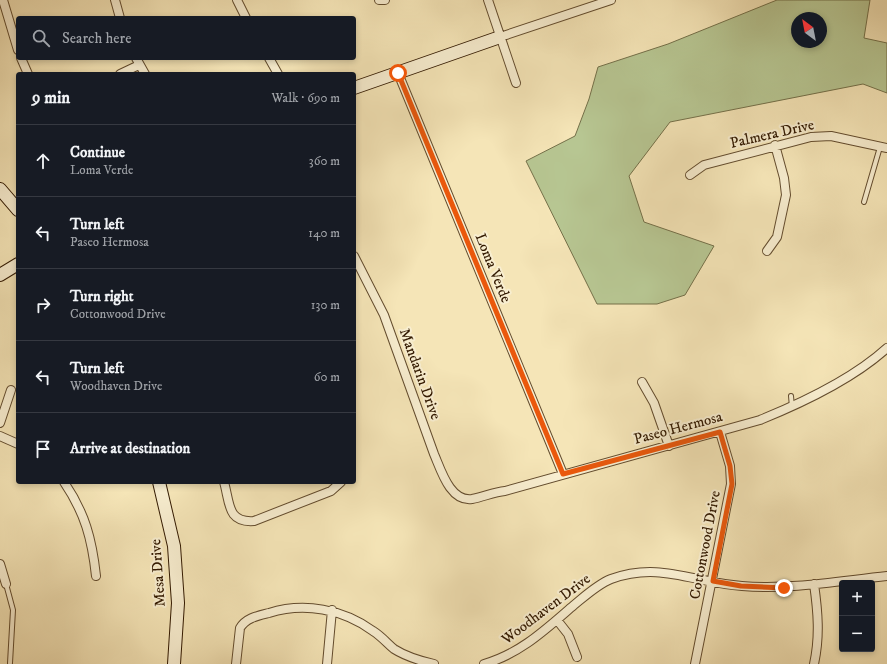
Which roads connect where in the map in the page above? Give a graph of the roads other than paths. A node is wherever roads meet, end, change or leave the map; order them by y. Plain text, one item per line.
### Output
1 (3, 0) edge
2 (116, 0) edge
3 (237, 0) edge
4 (379, 0) edge
5 (385, 0) edge
6 (488, 0) edge
7 (611, 0) edge
8 (120, 16) edge
9 (245, 16) edge
10 (500, 37) junction
11 (16, 43) edge
12 (22, 60) edge
13 (270, 60) edge
14 (138, 61) edge
15 (27, 72) edge
16 (123, 72) edge
17 (143, 72) edge
18 (277, 72) edge
19 (398, 73) junction
20 (516, 83) dead end
21 (356, 87) edge
22 (775, 145) junction
23 (884, 147) edge
24 (690, 175) dead end
25 (0, 189) edge
26 (864, 202) dead end
27 (16, 208) edge
28 (767, 251) dead end
29 (356, 260) edge
30 (16, 265) edge
31 (0, 275) edge
32 (887, 348) edge
33 (642, 382) dead end
34 (11, 390) dead end
35 (791, 396) dead end
36 (792, 407) junction
37 (0, 423) edge
38 (720, 432) junction
39 (0, 436) edge
40 (16, 443) edge
41 (669, 446) junction
42 (563, 474) junction
43 (65, 484) edge
44 (159, 484) edge
45 (225, 484) edge
46 (340, 484) edge
47 (462, 499) joint
48 (0, 564) edge
49 (96, 576) dead end
50 (887, 576) edge
51 (713, 581) junction
52 (6, 584) joint
53 (814, 584) junction
54 (332, 610) junction
55 (557, 620) junction
56 (577, 657) dead end
57 (10, 663) dead end
58 (174, 664) edge
59 (236, 664) edge
60 (327, 664) edge
61 (434, 664) edge
62 (484, 664) edge
63 (695, 664) edge
64 (814, 664) edge

1 - 11 street
2 - 8 street
3 - 9 street
4 - 5 street
6 - 10 street
7 - 10 street
10 - 19 main road
10 - 20 street
12 - 15 street
13 - 18 street
14 - 16 street
14 - 17 street
19 - 21 main road
19 - 42 street, Loma Verde
22 - 23 street, Palmera Drive
22 - 24 street, Palmera Drive
22 - 28 street
23 - 26 lane
25 - 27 main road
29 - 47 street, Mandarin Drive
30 - 31 main road
32 - 36 street, Paseo Hermosa
33 - 41 street
34 - 37 street
35 - 36 lane
36 - 38 street, Paseo Hermosa
38 - 41 street, Paseo Hermosa
38 - 51 street, Cottonwood Drive
39 - 40 street
41 - 42 street, Paseo Hermosa
42 - 47 street, Paseo Hermosa
43 - 49 street
44 - 58 main road, Mesa Drive
45 - 46 street
48 - 52 street
50 - 53 street, Woodhaven Drive
51 - 53 street, Woodhaven Drive
51 - 55 street, Woodhaven Drive
51 - 63 street, Cottonwood Drive
52 - 57 lane
53 - 64 street
54 - 59 street
54 - 60 street
54 - 61 street
55 - 56 street
55 - 62 street, Woodhaven Drive

